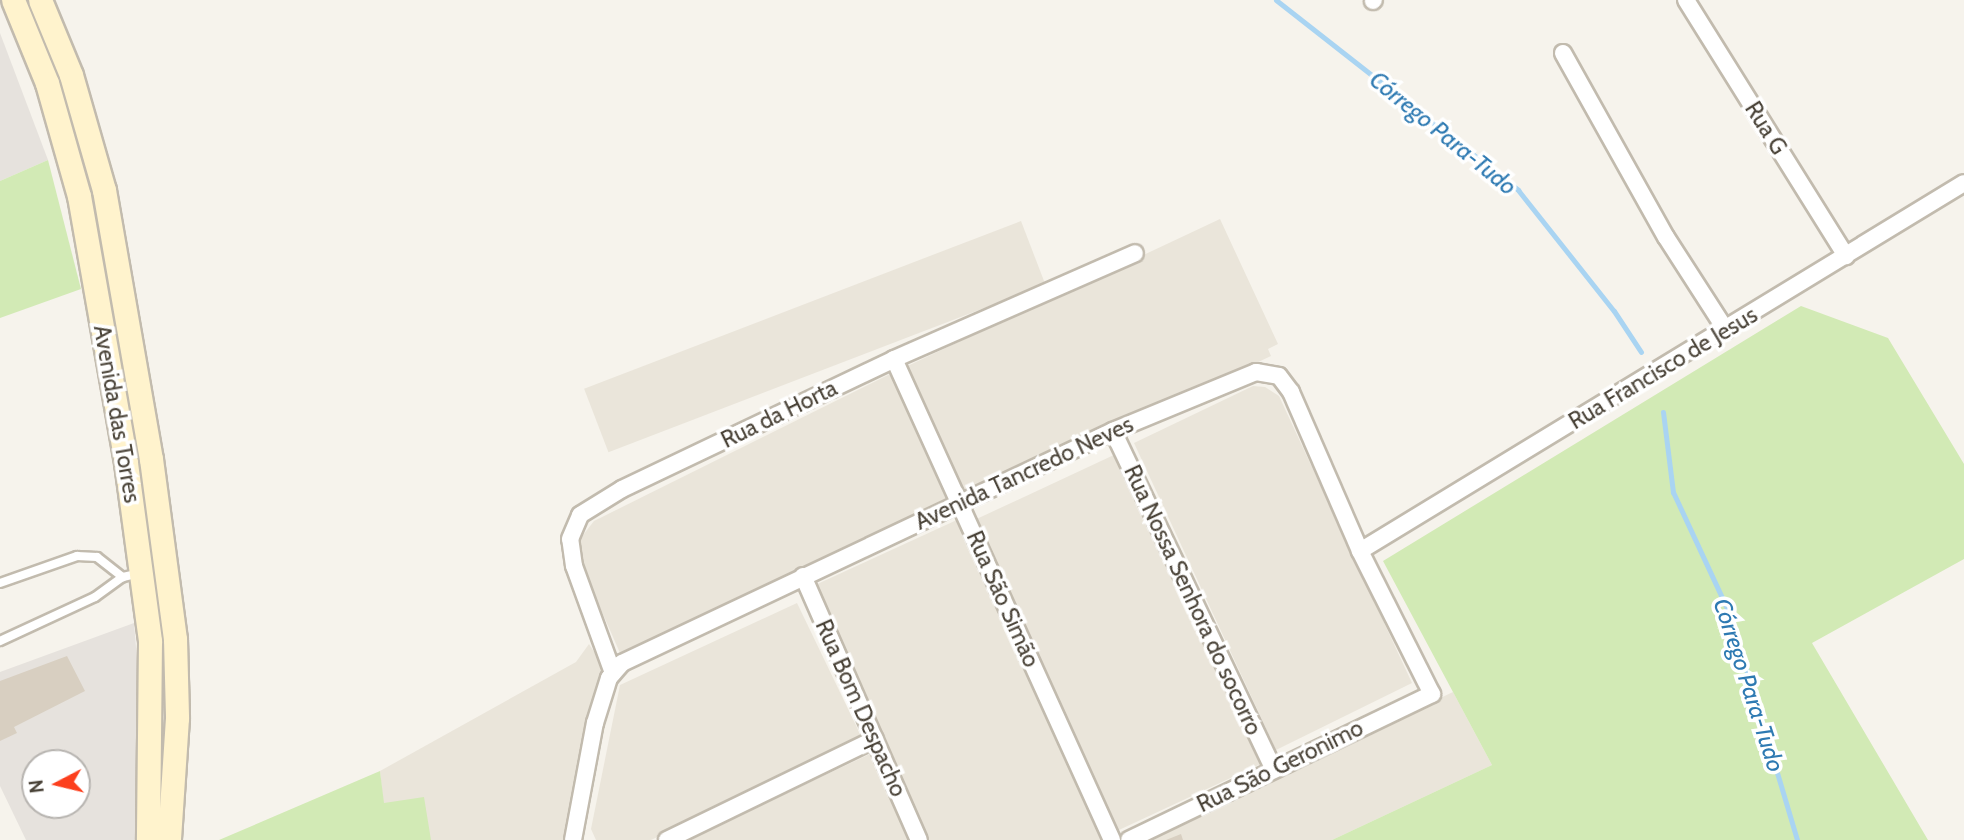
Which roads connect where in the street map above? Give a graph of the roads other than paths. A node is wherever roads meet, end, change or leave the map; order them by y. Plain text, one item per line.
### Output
1 (13, 0) edge
2 (40, 0) edge
3 (1686, 0) edge
4 (1563, 53) dead end
5 (1964, 184) edge
6 (1135, 253) dead end
7 (1846, 256) junction
8 (1726, 330) junction
9 (894, 359) junction
10 (1113, 431) junction
11 (960, 503) junction
12 (1360, 551) junction
13 (133, 575) junction
14 (803, 576) junction
15 (0, 583) edge
16 (0, 641) edge
17 (613, 673) junction
18 (1432, 694) joint
19 (875, 739) junction
20 (1273, 768) junction
21 (578, 821) junction
22 (148, 840) edge
23 (169, 840) edge
24 (573, 840) edge
25 (586, 840) edge
26 (667, 840) edge
27 (919, 840) edge
28 (1112, 840) edge
29 (1129, 840) edge

1 - 13 main road, Avenida das Torres
2 - 23 main road, Avenida das Torres
3 - 7 street, Rua G
4 - 8 street
5 - 7 street, Rua Francisco de Jesus
6 - 9 street, Rua da Horta
7 - 8 street, Rua Francisco de Jesus
8 - 12 street, Rua Francisco de Jesus
9 - 11 street, Rua São Simão
9 - 17 street, Rua da Horta
10 - 11 street, Avenida Tancredo Neves
10 - 12 street, Avenida Tancredo Neves
10 - 20 street, Rua Nossa Senhora do socorro
11 - 14 street, Avenida Tancredo Neves
11 - 28 street, Rua São Simão
12 - 18 street, Avenida Tancredo Neves
13 - 15 lane
13 - 16 lane
13 - 22 main road, Avenida das Torres
14 - 17 street, Avenida Tancredo Neves
14 - 19 street, Rua Bom Despacho
17 - 21 street
18 - 20 street, Rua São Geronimo
19 - 26 street
19 - 27 street, Rua Bom Despacho
20 - 29 street, Rua São Geronimo
21 - 24 street
21 - 25 street

